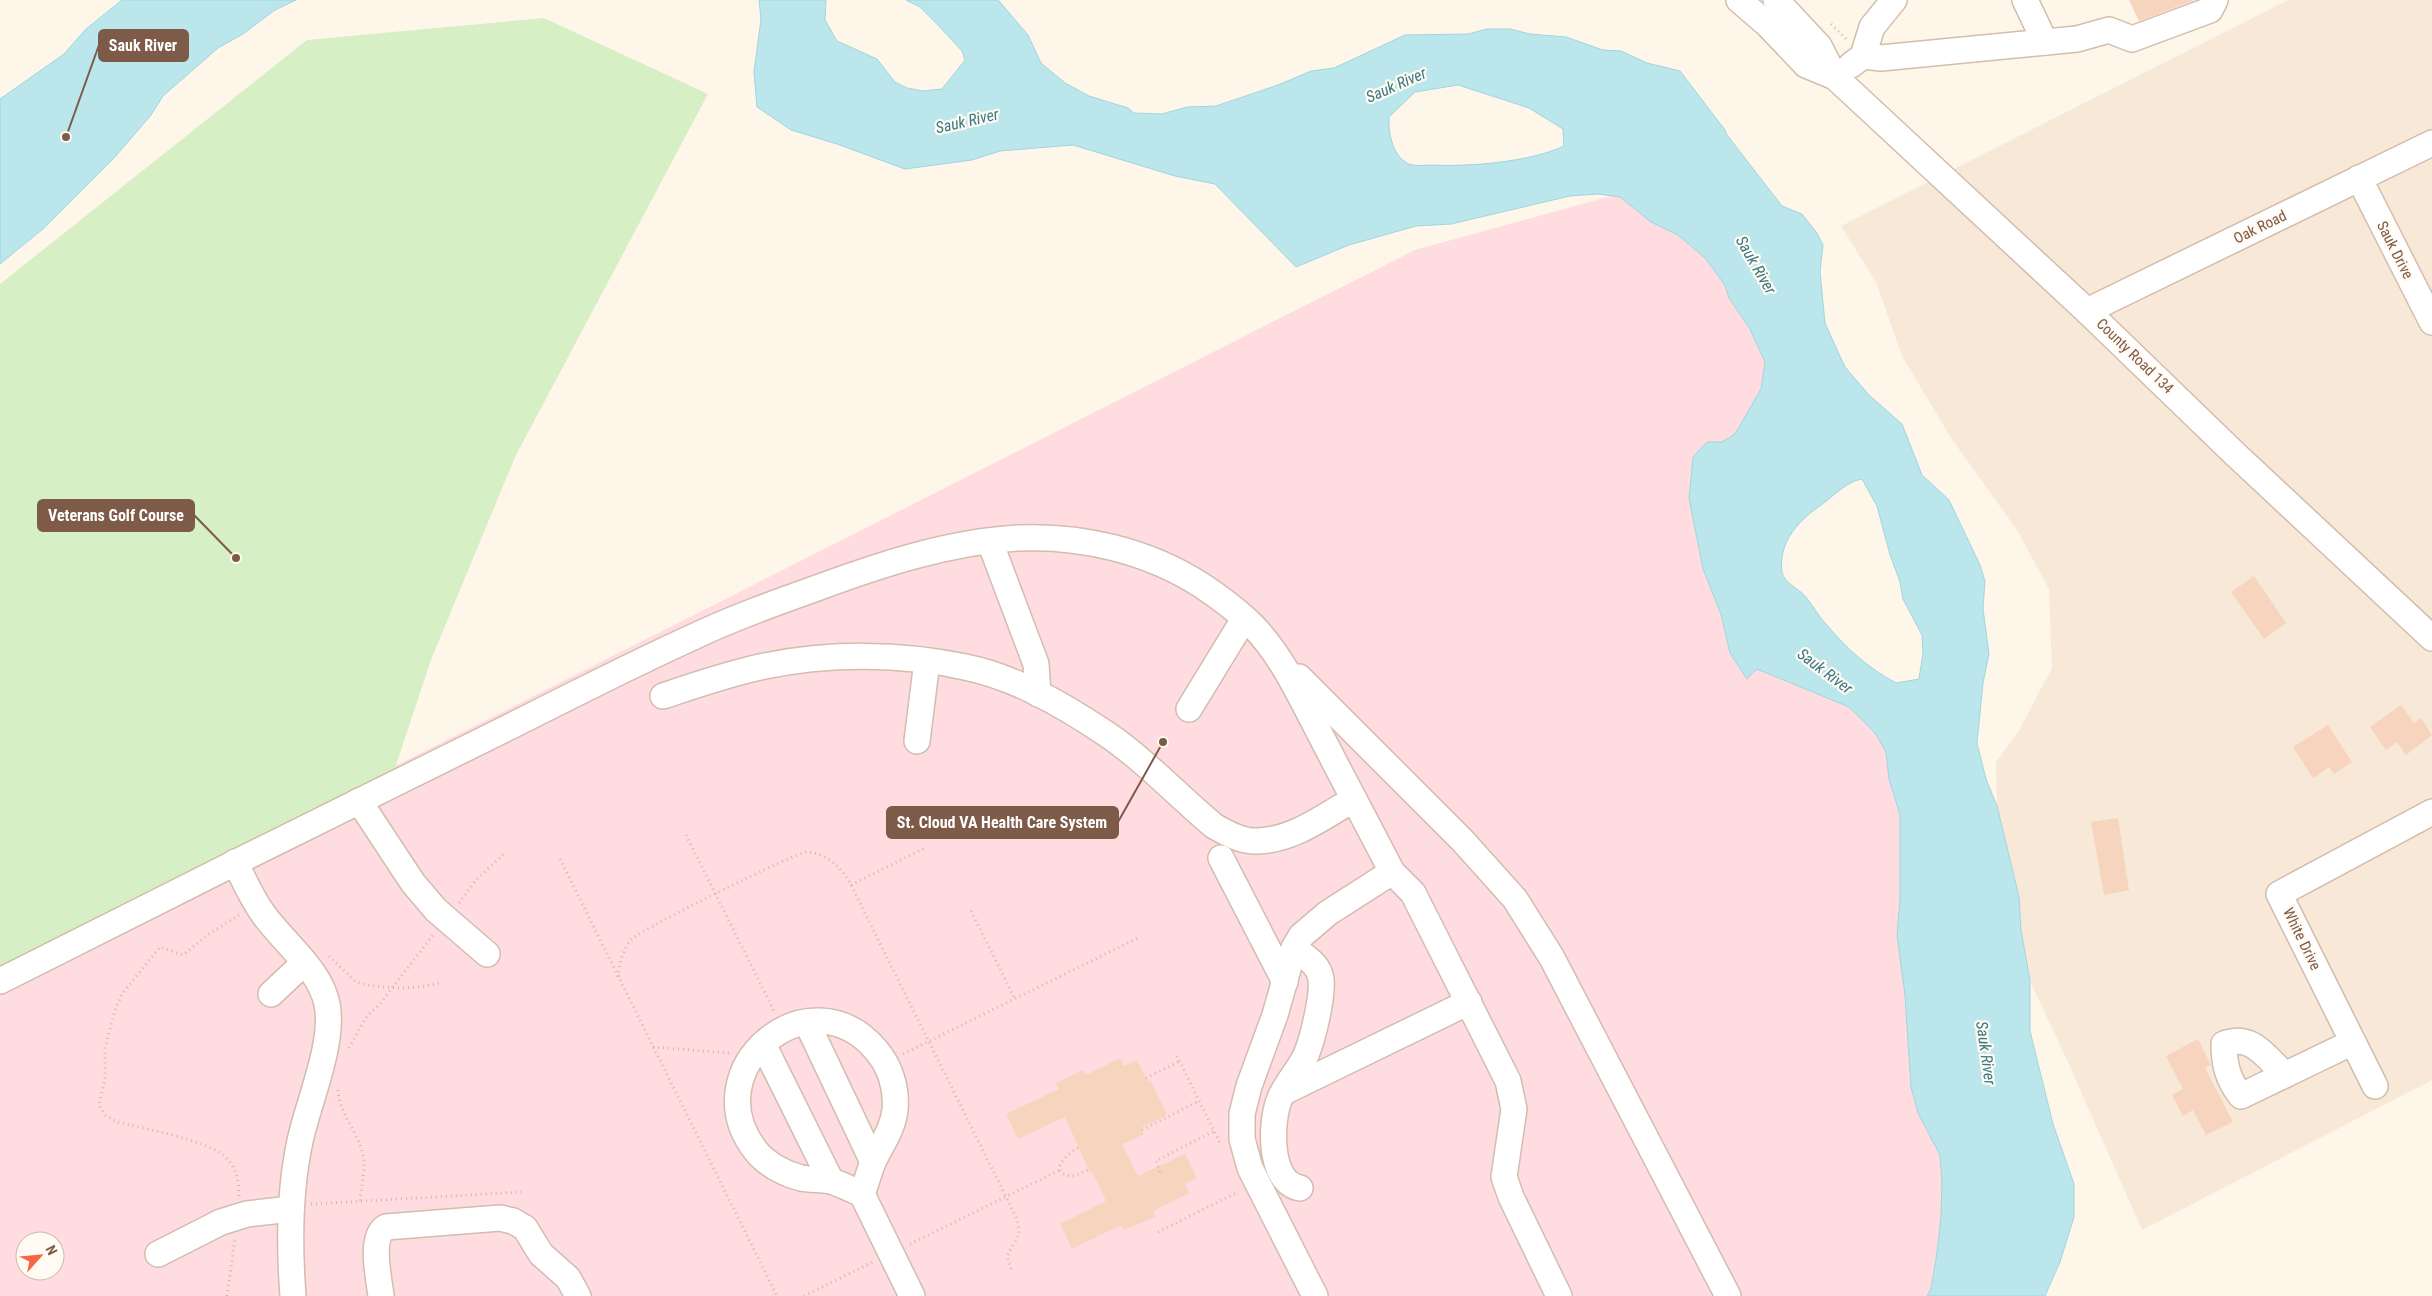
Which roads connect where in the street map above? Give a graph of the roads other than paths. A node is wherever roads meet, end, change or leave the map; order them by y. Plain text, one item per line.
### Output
1 (1739, 0) edge
2 (1776, 0) edge
3 (1894, 0) edge
4 (2025, 0) edge
5 (2215, 0) edge
6 (2045, 42) junction
7 (1862, 56) junction
8 (1835, 77) junction
9 (2432, 143) edge
10 (2359, 178) junction
11 (2087, 311) junction
12 (2432, 322) edge
13 (990, 542) junction
14 (1244, 619) junction
15 (2432, 638) edge
16 (1274, 652) junction
17 (927, 661) junction
18 (1038, 694) junction
19 (663, 696) dead end
20 (1189, 709) dead end
21 (917, 741) dead end
22 (1354, 799) junction
23 (359, 801) junction
24 (2432, 812) edge
25 (1221, 858) dead end
26 (235, 862) junction
27 (1392, 872) junction
28 (1294, 948) junction
29 (487, 954) dead end
30 (304, 962) junction
31 (0, 982) edge
32 (1285, 982) junction
33 (271, 994) dead end
34 (1469, 1002) junction
35 (807, 1023) junction
36 (2353, 1042) junction
37 (763, 1044) junction
38 (2285, 1074) dead end
39 (2375, 1086) dead end
40 (1284, 1092) junction
41 (874, 1162) junction
42 (831, 1181) junction
43 (1300, 1188) dead end
44 (862, 1194) junction
45 (291, 1207) junction
46 (158, 1254) dead end
47 (293, 1296) edge
48 (381, 1296) edge
49 (578, 1296) edge
50 (912, 1296) edge
51 (1315, 1296) edge
52 (1559, 1296) edge
53 (1728, 1296) edge

1 - 8 street, County Road 134
2 - 8 street, County Road 134
3 - 7 street
4 - 6 street
5 - 6 street
6 - 7 street
7 - 8 street
8 - 11 street, County Road 134
9 - 10 street, Oak Road
10 - 11 street, Oak Road
10 - 12 street, Sauk Drive
11 - 15 street, County Road 134
13 - 14 street
13 - 18 street
13 - 23 street
14 - 16 street
14 - 20 street
16 - 22 street
16 - 53 street
17 - 18 street
17 - 19 street
17 - 21 street
18 - 22 street
22 - 27 street
23 - 26 street
23 - 29 street
24 - 36 street, White Drive
25 - 32 street
26 - 30 street
26 - 31 street
27 - 28 street
27 - 34 street
28 - 32 street
28 - 40 street
30 - 33 street
30 - 45 street
32 - 51 street
34 - 40 street
34 - 52 street
35 - 37 street
35 - 41 street
35 - 41 street
36 - 38 street
36 - 39 street, White Drive
37 - 42 street
37 - 42 street
40 - 43 street
41 - 44 street
42 - 44 street
44 - 50 street
45 - 46 street
45 - 47 street
48 - 49 street

